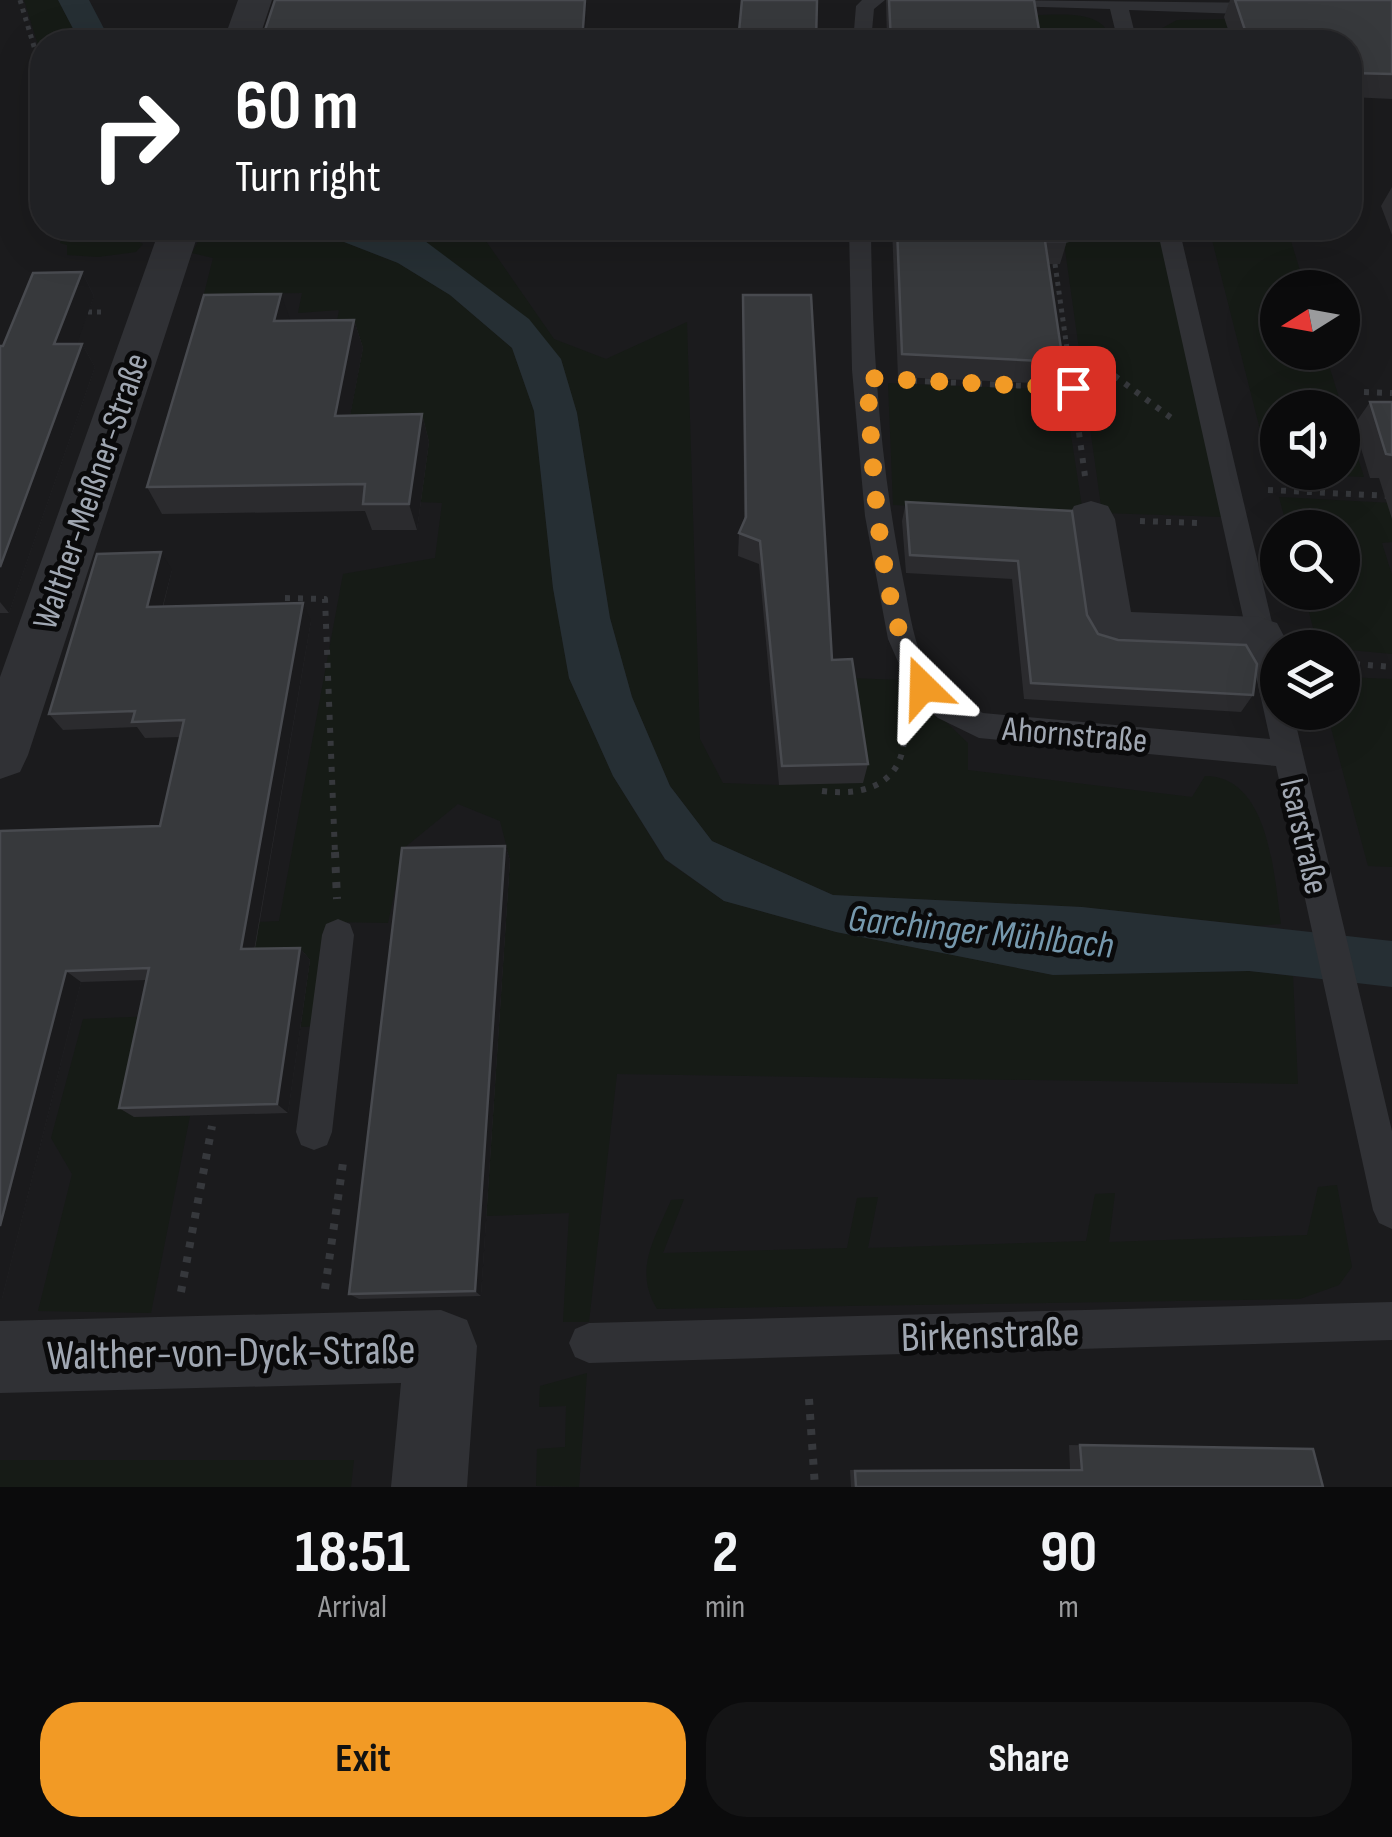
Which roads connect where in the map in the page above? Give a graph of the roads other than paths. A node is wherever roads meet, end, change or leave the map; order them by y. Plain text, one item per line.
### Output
1 (254, 0) edge
2 (1008, 0) edge
3 (1118, 4) junction
4 (1292, 10) edge
5 (245, 30) edge
6 (1124, 30) edge
7 (176, 240) edge
8 (861, 240) edge
9 (1171, 240) edge
10 (1091, 518) road end
11 (1259, 638) junction
12 (1286, 754) junction
13 (0, 755) edge
14 (338, 935) road end
15 (314, 1132) dead end
16 (1392, 1210) edge
17 (1392, 1322) edge
18 (589, 1342) dead end
19 (0, 1357) edge
20 (429, 1487) edge

1 - 5 street
2 - 3 lane
3 - 4 lane
3 - 6 lane
7 - 13 street, Walther-Meißner-Straße
8 - 12 lane, Ahornstraße
9 - 11 lane, Isarstraße
10 - 11 street
11 - 12 lane, Isarstraße
12 - 16 lane, Isarstraße
14 - 15 lane
17 - 18 lane, Birkenstraße
19 - 20 street, Walther-von-Dyck-Straße

